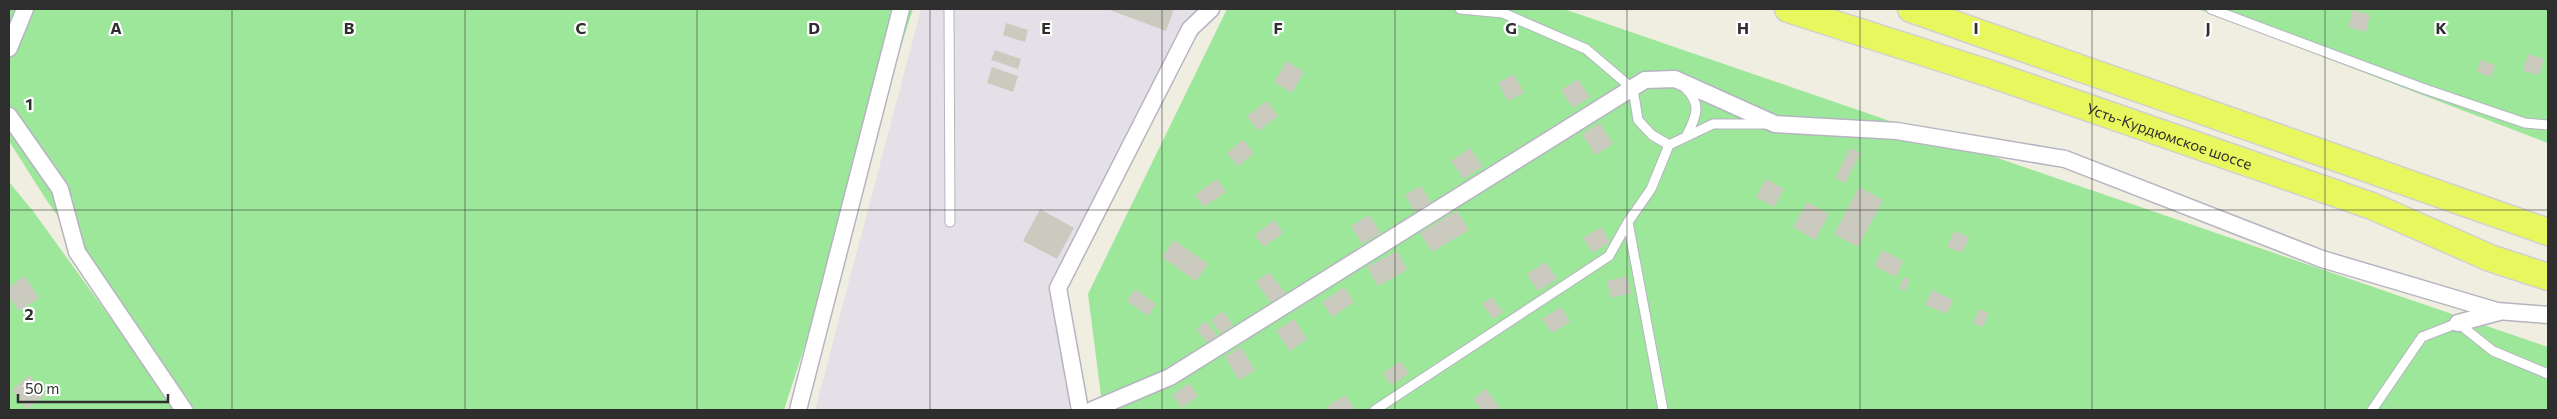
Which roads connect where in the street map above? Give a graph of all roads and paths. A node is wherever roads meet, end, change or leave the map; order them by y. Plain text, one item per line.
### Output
1 (25, 9) edge
2 (901, 9) edge
3 (949, 9) edge
4 (1211, 9) edge
5 (1460, 9) edge
6 (1788, 9) edge
7 (1911, 9) edge
8 (2211, 9) edge
9 (9, 48) edge
10 (1674, 79) junction
11 (1633, 90) junction
12 (9, 116) edge
13 (1775, 124) junction
14 (2548, 125) edge
15 (1687, 135) junction
16 (1669, 144) junction
17 (950, 222) dead end
18 (1628, 222) junction
19 (2548, 232) edge
20 (2548, 277) edge
21 (2497, 311) junction
22 (2548, 315) edge
23 (2458, 323) junction
24 (2548, 328) edge
25 (2548, 374) edge
26 (184, 410) edge
27 (798, 410) edge
28 (1080, 410) edge
29 (1092, 410) edge
30 (1375, 410) edge
31 (1663, 410) edge
32 (2372, 410) edge

1 - 9 street
2 - 27 street
3 - 17 lane
4 - 28 street
5 - 11 lane
6 - 20 main road, Усть-Курдюмское шоссе
7 - 19 main road
8 - 14 lane
10 - 11 street
10 - 13 street
10 - 15 lane
11 - 16 lane
11 - 29 street
12 - 26 street
13 - 15 lane
13 - 21 street
15 - 16 lane
16 - 18 lane
18 - 30 lane
18 - 31 lane
21 - 22 street
21 - 23 street
21 - 24 street
23 - 25 lane
23 - 32 lane

